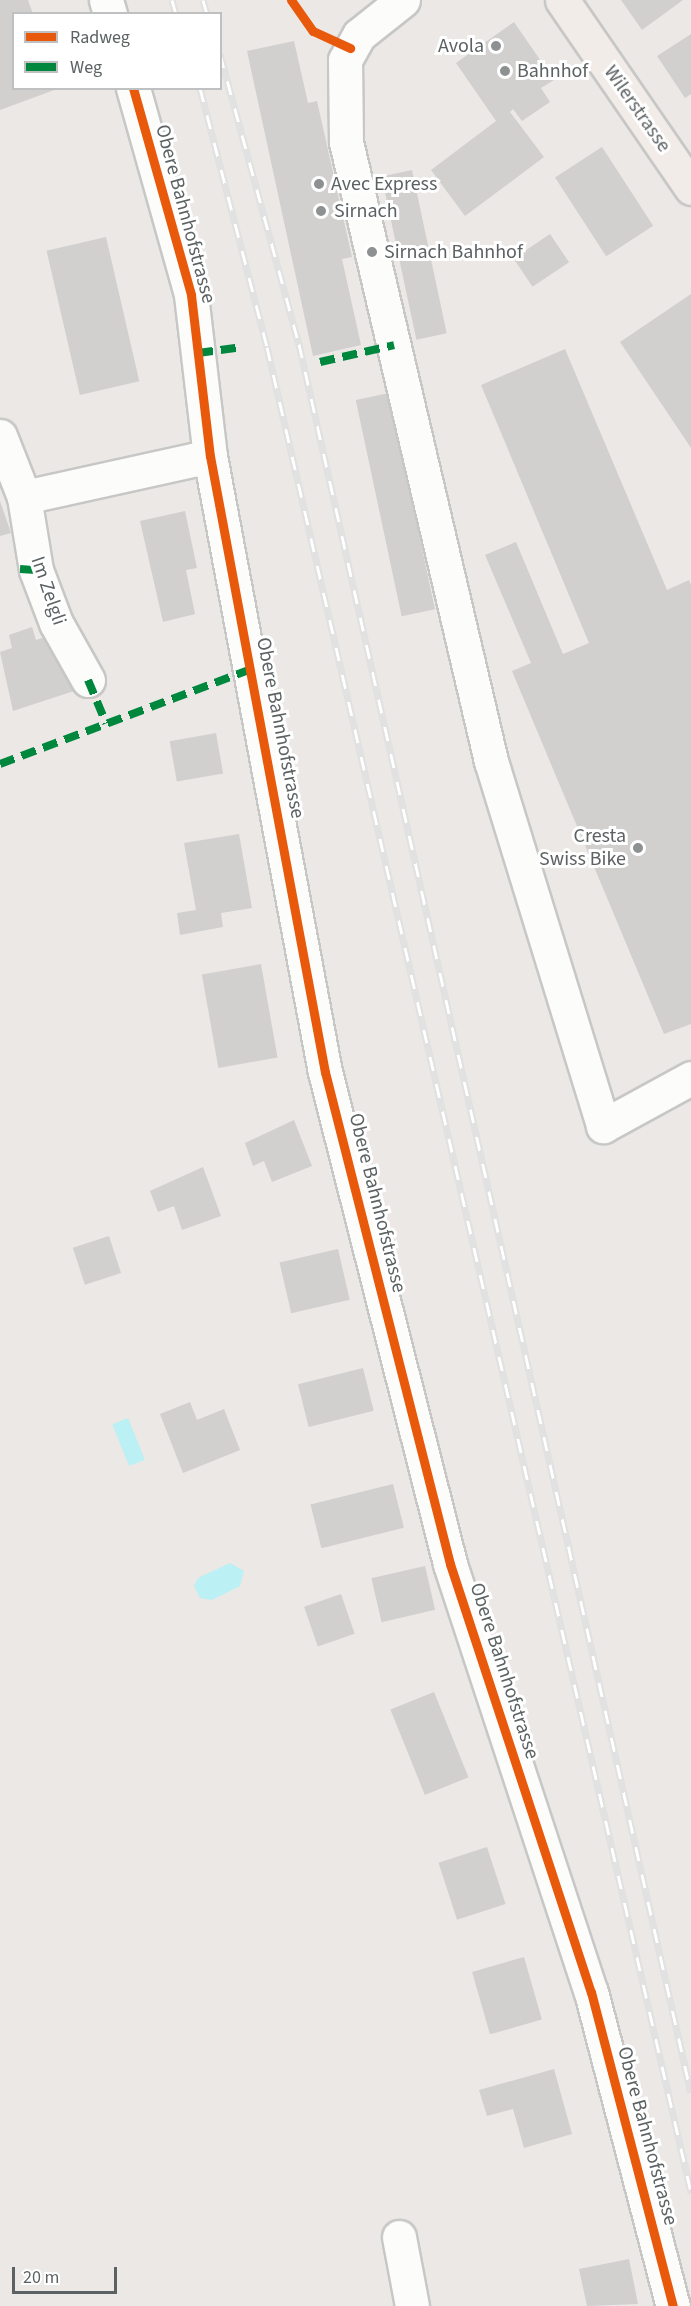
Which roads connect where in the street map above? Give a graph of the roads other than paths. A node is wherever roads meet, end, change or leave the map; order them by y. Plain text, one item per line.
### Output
1 (403, 0) edge
2 (562, 0) edge
3 (134, 90) edge
4 (691, 188) edge
5 (0, 436) edge
6 (210, 456) junction
7 (24, 497) junction
8 (88, 680) dead end
9 (691, 1078) edge
10 (399, 2237) dead end
11 (412, 2306) edge
12 (673, 2306) edge

1 - 9 street
2 - 4 main road, Wilerstrasse
3 - 6 street, Obere Bahnhofstrasse
5 - 7 street, Im Zelgli
6 - 7 street
6 - 12 street, Obere Bahnhofstrasse
7 - 8 street, Im Zelgli
10 - 11 street

